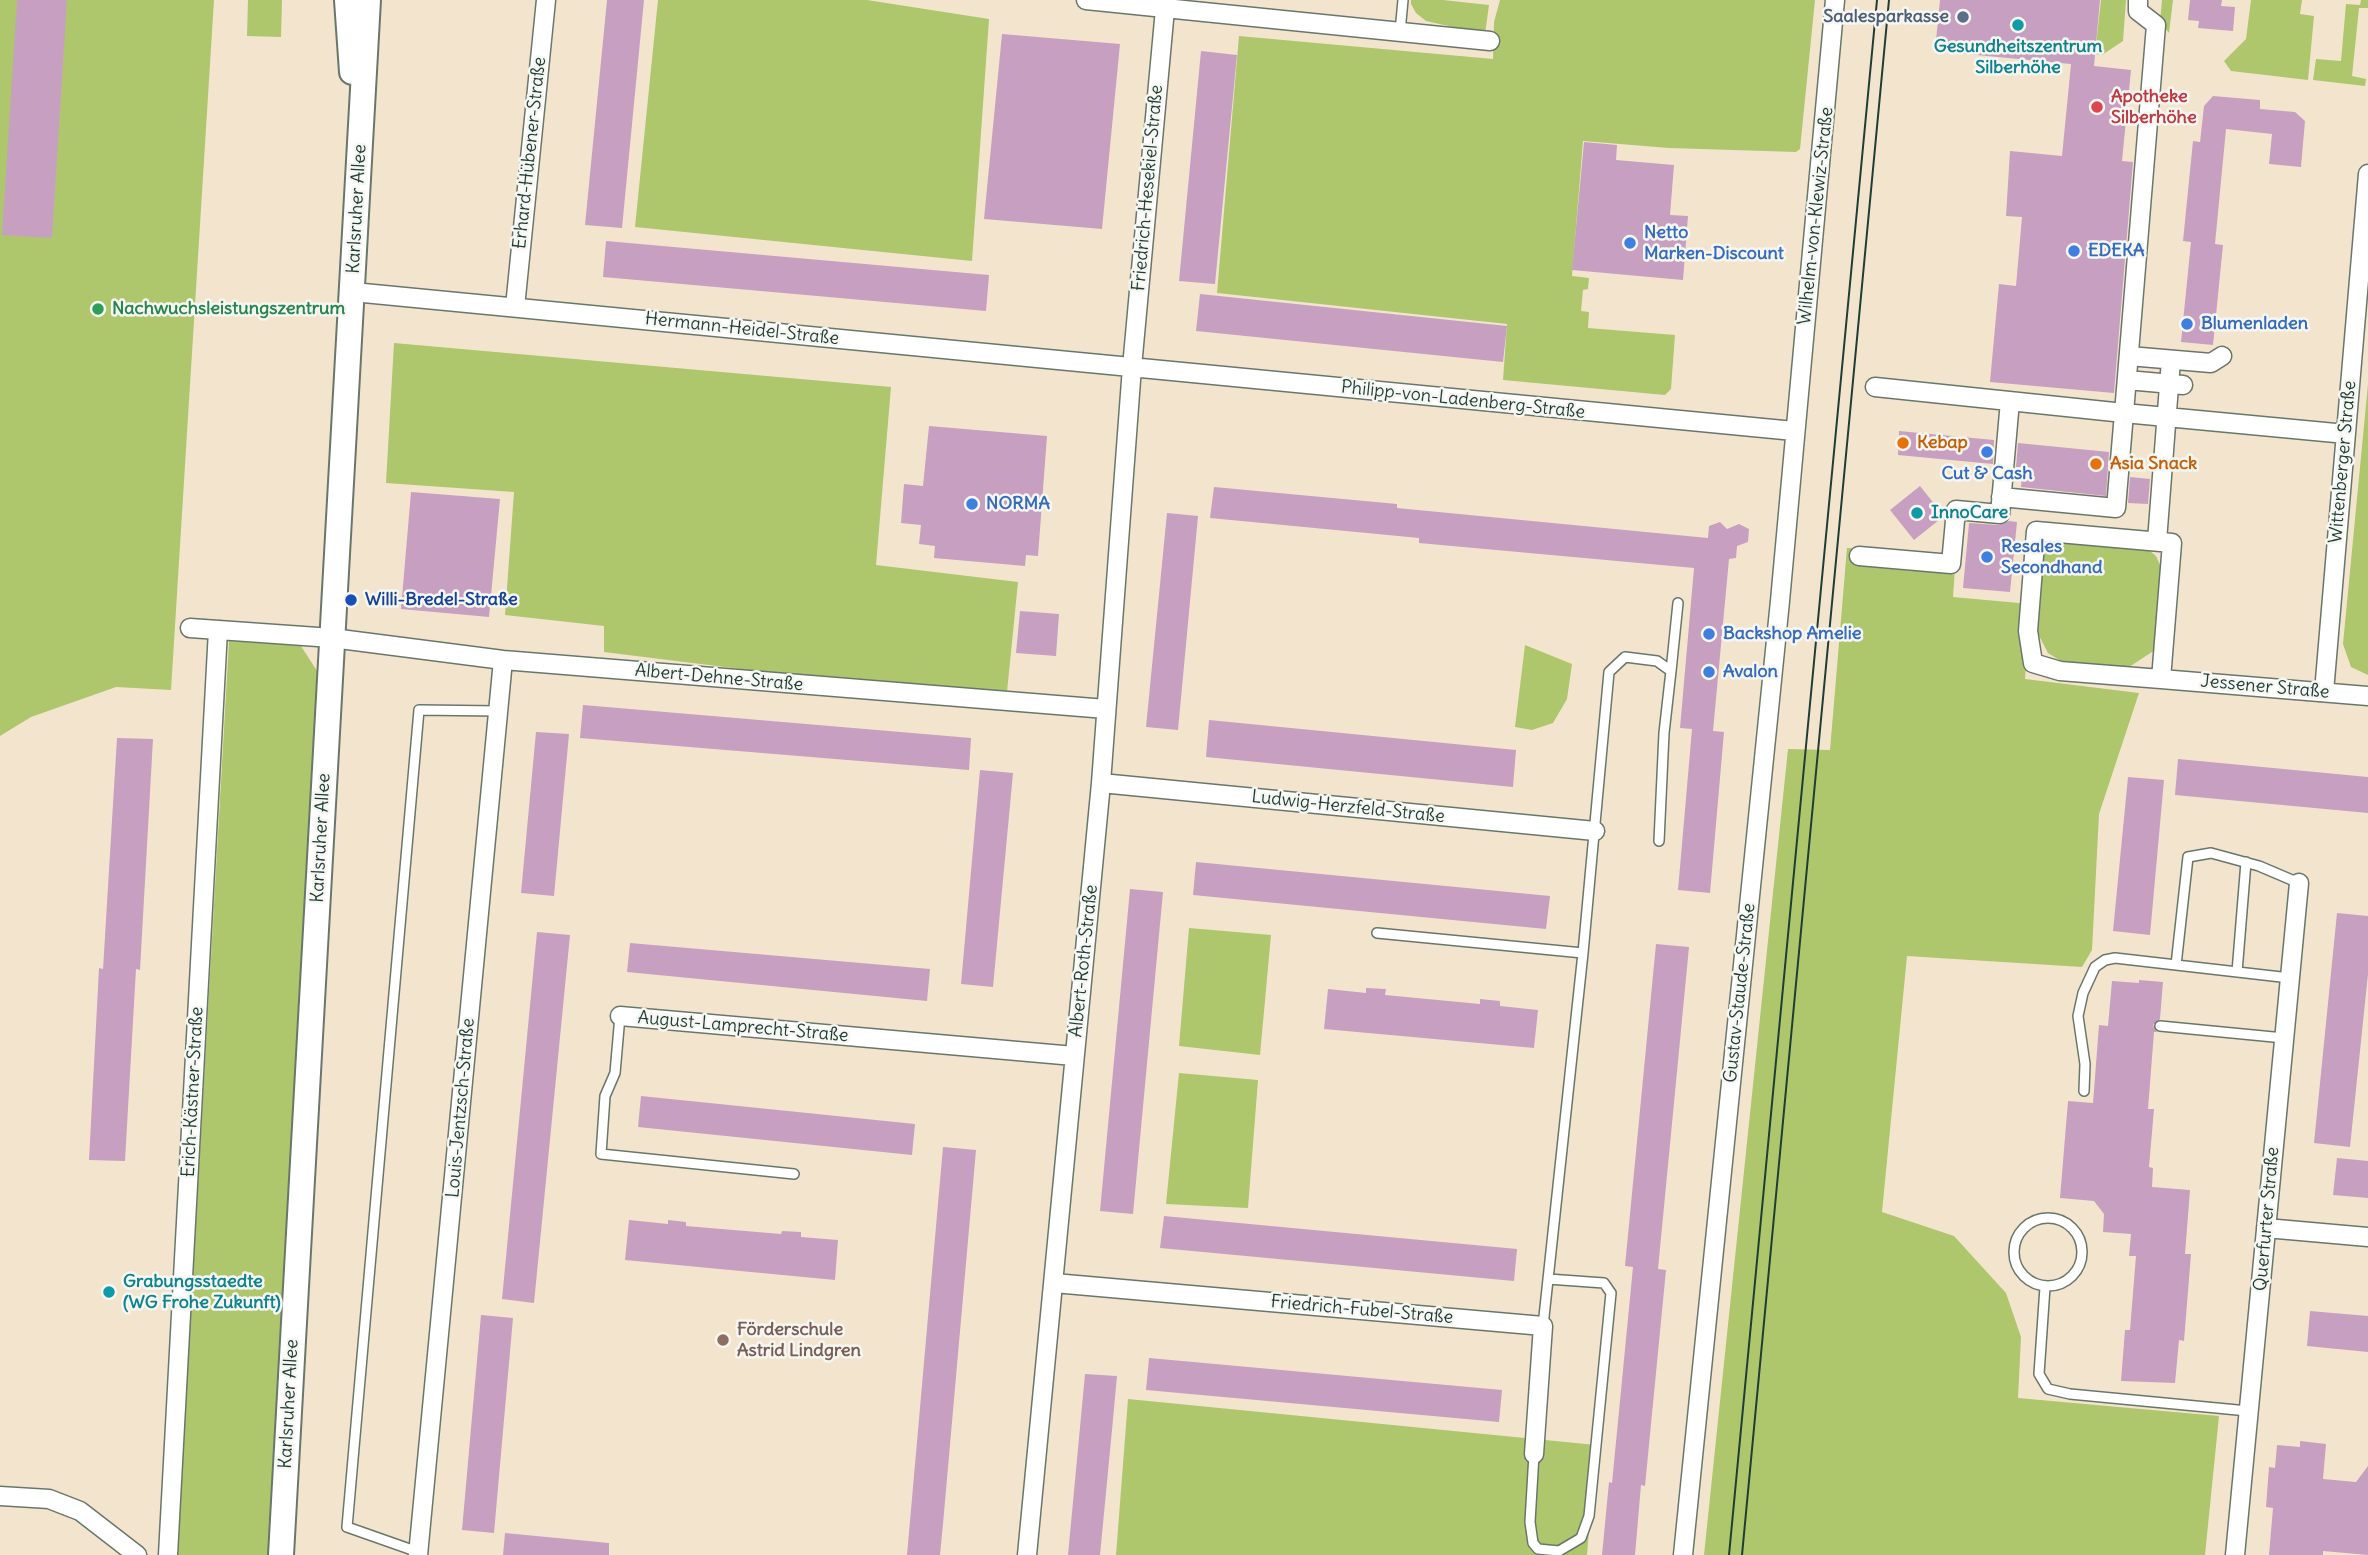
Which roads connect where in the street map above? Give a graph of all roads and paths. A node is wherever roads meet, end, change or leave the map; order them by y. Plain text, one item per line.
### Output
1 (347, 0) edge
2 (368, 0) edge
3 (545, 0) edge
4 (1086, 0) edge
5 (1403, 0) edge
6 (1835, 0) edge
7 (2138, 0) edge
8 (1165, 9) junction
9 (1400, 33) junction
10 (1490, 41) dead end
11 (361, 121) junction
12 (2368, 174) edge
13 (2365, 233) edge
14 (353, 292) junction
15 (515, 307) junction
16 (2129, 356) junction
17 (2222, 356) dead end
18 (2171, 359) junction
19 (1132, 367) junction
20 (2127, 380) junction
21 (2176, 384) junction
22 (1875, 387) dead end
23 (2010, 401) junction
24 (2124, 413) junction
25 (2168, 417) junction
26 (1794, 431) junction
27 (2346, 434) junction
28 (2001, 497) junction
29 (2157, 541) junction
30 (1859, 556) dead end
31 (1678, 603) dead end
32 (190, 628) dead end
33 (218, 630) junction
34 (332, 638) junction
35 (503, 660) junction
36 (1671, 671) junction
37 (2161, 679) junction
38 (2324, 692) junction
39 (2368, 696) edge
40 (1106, 709) junction
41 (499, 711) junction
42 (1101, 783) junction
43 (1595, 831) junction
44 (1659, 841) dead end
45 (2246, 862) junction
46 (2299, 883) joint
47 (1377, 933) dead end
48 (1583, 953) junction
49 (2176, 965) junction
50 (2236, 972) junction
51 (2290, 978) junction
52 (620, 1016) joint
53 (2160, 1026) dead end
54 (2284, 1038) junction
55 (1074, 1056) junction
56 (2084, 1091) dead end
57 (794, 1174) dead end
58 (2266, 1228) junction
59 (2368, 1237) edge
60 (1548, 1279) junction
61 (1054, 1283) junction
62 (2045, 1287) junction
63 (1543, 1326) junction
64 (2248, 1411) junction
65 (1534, 1454) joint
66 (0, 1496) edge
67 (418, 1553) edge
68 (137, 1555) edge
69 (168, 1555) edge
70 (281, 1555) edge
71 (1027, 1555) edge
72 (1683, 1555) edge
73 (2235, 1555) edge

1 - 11 street, Karlsruher Allee
2 - 11 street, Karlsruher Allee
3 - 15 street, Erhard-Hübener-Straße
4 - 8 street
5 - 9 lane
6 - 26 street, Wilhelm-von-Klewiz-Straße
7 - 16 street
8 - 9 street
8 - 19 street, Friedrich-Hesekiel-Straße
9 - 10 street
11 - 14 street, Karlsruher Allee
12 - 13 street, Wittenberger Straße
13 - 27 street, Wittenberger Straße
14 - 15 street, Hermann-Heidel-Straße
14 - 34 street, Karlsruher Allee
15 - 19 street, Hermann-Heidel-Straße
16 - 18 street
16 - 20 street
17 - 18 street
18 - 21 street
19 - 26 street, Philipp-von-Ladenberg-Straße
19 - 40 street, Albert-Roth-Straße
20 - 21 street
20 - 24 street
21 - 25 street
22 - 23 street
23 - 24 street
23 - 28 street
24 - 25 street
24 - 28 street
25 - 27 street
25 - 29 street
26 - 72 street, Gustav-Staude-Straße
27 - 38 street, Wittenberger Straße
28 - 30 street
29 - 37 street
29 - 37 street, Jessener Straße
31 - 36 lane
32 - 33 street
33 - 34 street
33 - 69 street, Erich-Kästner-Straße
34 - 35 street, Albert-Dehne-Straße
34 - 70 street, Karlsruher Allee
35 - 40 street, Albert-Dehne-Straße
35 - 41 street, Louis-Jentzsch-Straße
36 - 43 lane
36 - 44 lane
37 - 38 street, Jessener Straße
38 - 39 street, Jessener Straße
40 - 42 street, Albert-Roth-Straße
41 - 67 street, Louis-Jentzsch-Straße
41 - 67 lane
42 - 43 street, Ludwig-Herzfeld-Straße
42 - 55 street, Albert-Roth-Straße
43 - 48 lane
45 - 46 lane
45 - 49 lane
45 - 50 lane
46 - 51 street, Querfurter Straße
47 - 48 lane
48 - 60 lane
49 - 50 lane
49 - 56 lane
50 - 51 lane
51 - 54 street, Querfurter Straße
52 - 55 street, August-Lamprecht-Straße
52 - 57 lane, August-Lamprecht-Straße
53 - 54 lane
54 - 58 street, Querfurter Straße
55 - 61 street, Albert-Roth-Straße
58 - 59 street
58 - 64 street, Querfurter Straße
60 - 63 lane
60 - 65 lane
61 - 63 street, Friedrich-Fubel-Straße
61 - 71 street, Albert-Roth-Straße
62 - 62 lane
62 - 64 lane
63 - 65 street
64 - 73 street, Querfurter Straße
66 - 68 street

